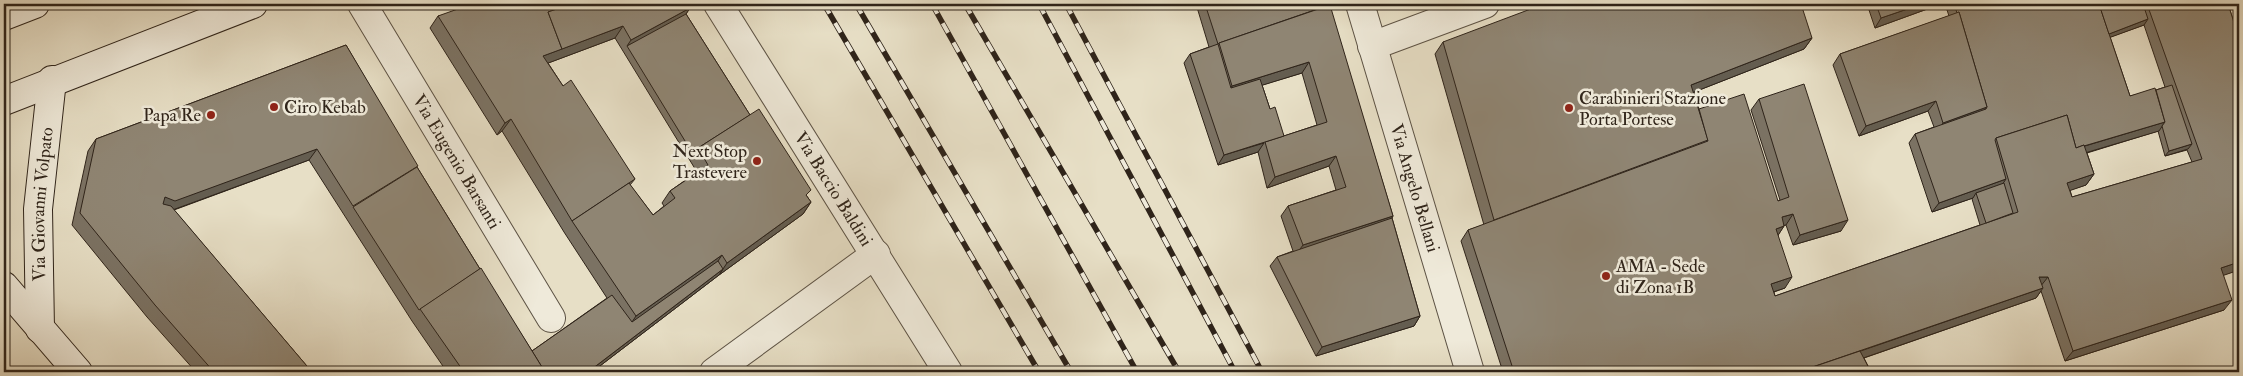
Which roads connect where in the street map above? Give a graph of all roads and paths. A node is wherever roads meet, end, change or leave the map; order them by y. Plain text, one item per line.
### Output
1 (35, 4) edge
2 (253, 4) edge
3 (362, 4) edge
4 (718, 4) edge
5 (1360, 4) edge
6 (1486, 4) edge
7 (4, 16) edge
8 (1372, 46) junction
9 (52, 80) junction
10 (4, 101) edge
11 (876, 254) junction
12 (4, 286) edge
13 (551, 318) dead end
14 (40, 328) junction
15 (78, 372) edge
16 (714, 372) edge
17 (948, 372) edge
18 (1470, 372) edge

1 - 7 street
2 - 9 street
3 - 13 street, Via Eugenio Barsanti
4 - 11 street, Via Baccio Baldini
5 - 8 street, Via Angelo Bellani
6 - 8 street
8 - 18 street, Via Angelo Bellani
9 - 10 street
9 - 14 street, Via Giovanni Volpato
11 - 16 street
11 - 17 street, Via Baccio Baldini
12 - 14 street
14 - 15 street

